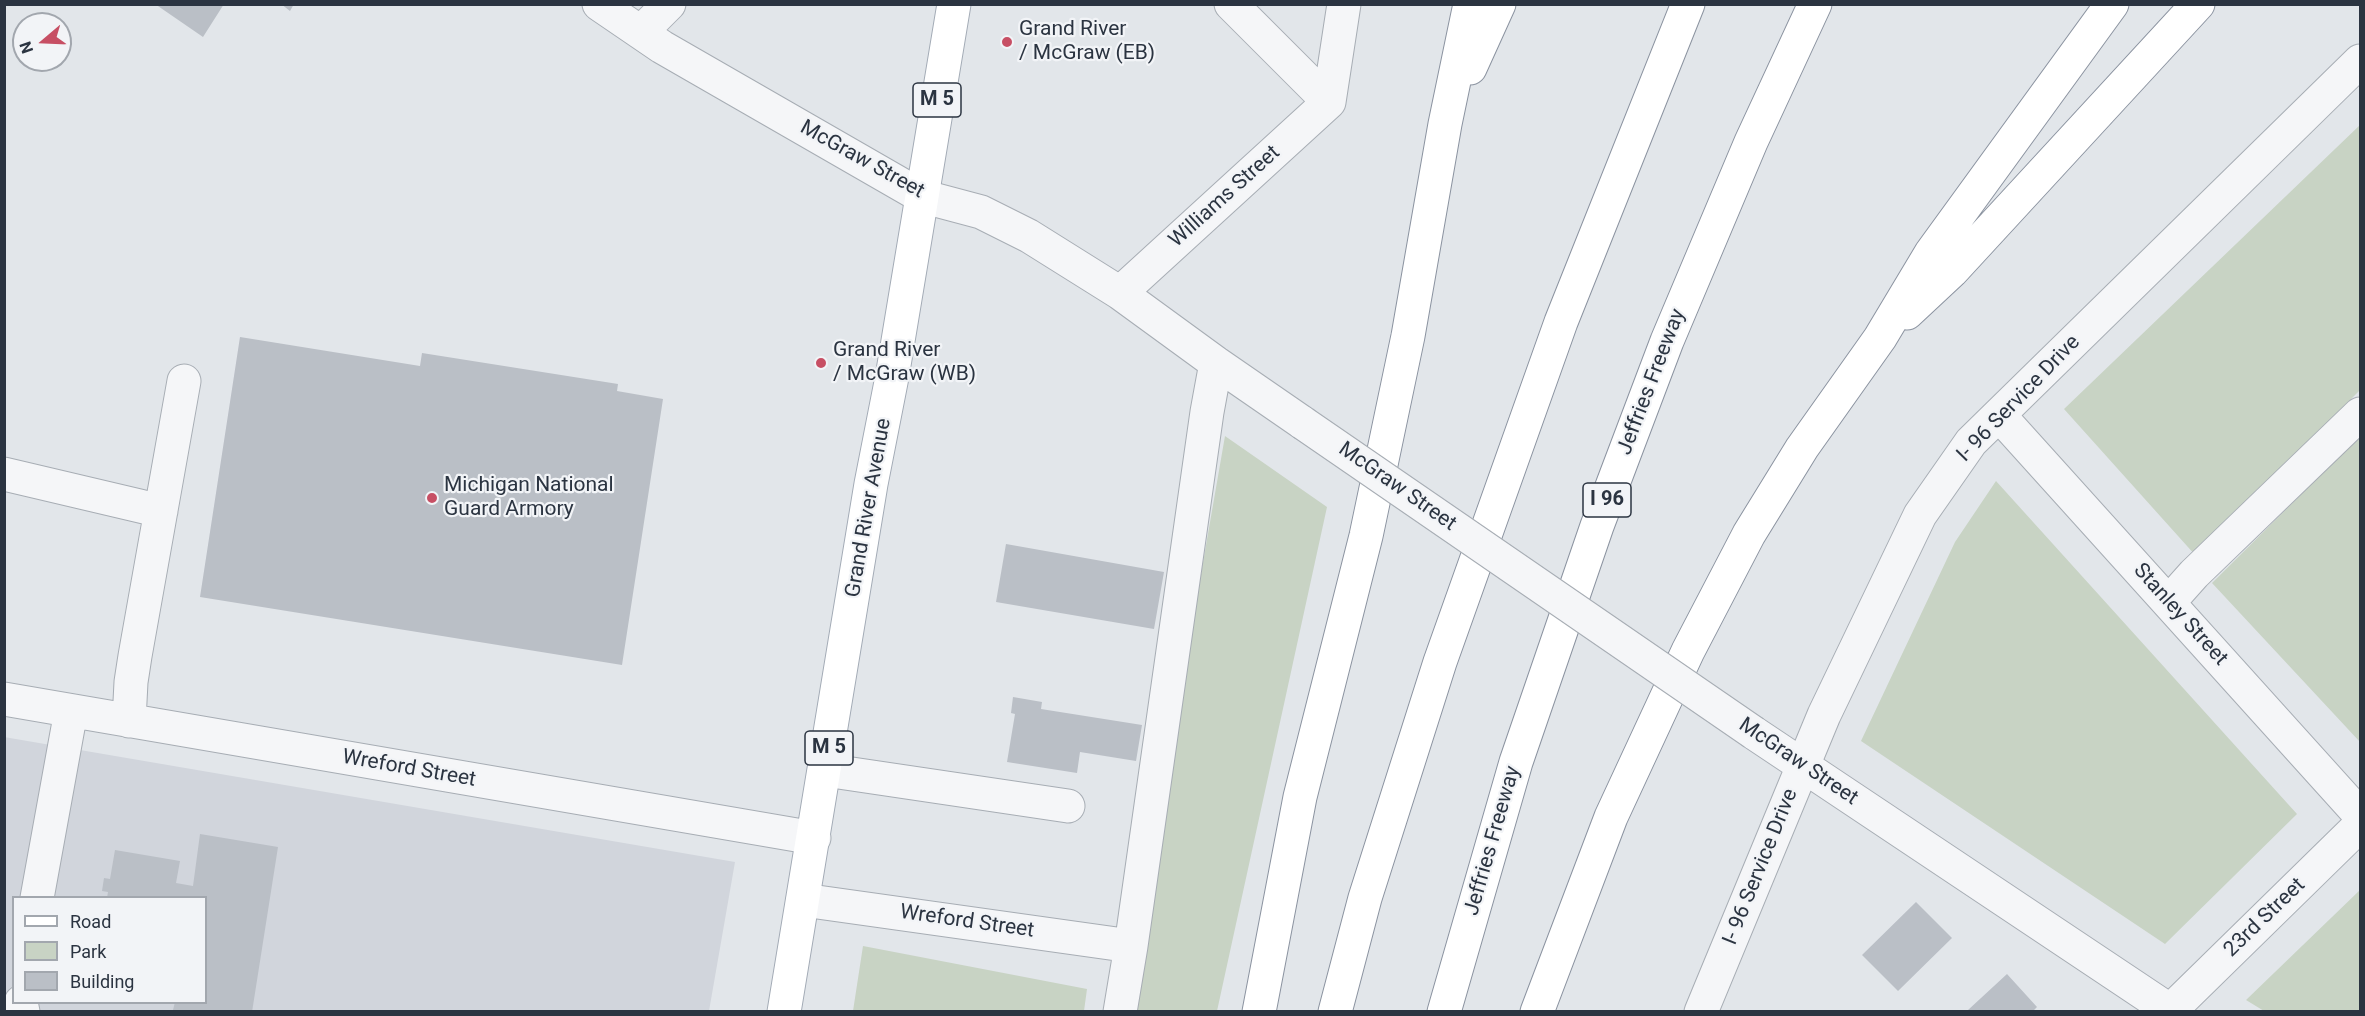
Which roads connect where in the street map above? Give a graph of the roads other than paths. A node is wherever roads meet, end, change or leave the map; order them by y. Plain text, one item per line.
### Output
1 (599, 4) edge
2 (669, 4) edge
3 (954, 4) edge
4 (1231, 4) edge
5 (1344, 4) edge
6 (1470, 4) edge
7 (1499, 4) edge
8 (1688, 4) edge
9 (1815, 4) edge
10 (2112, 4) edge
11 (2198, 4) edge
12 (640, 32) junction
13 (2361, 61) edge
14 (1329, 102) junction
15 (1445, 124) junction
16 (921, 196) junction
17 (1120, 293) junction
18 (1880, 338) junction
19 (1216, 363) junction
20 (184, 381) dead end
21 (2361, 414) edge
22 (1999, 415) junction
23 (4, 474) edge
24 (161, 511) junction
25 (2169, 602) junction
26 (4, 699) edge
27 (71, 711) junction
28 (129, 721) junction
29 (1802, 766) junction
30 (825, 770) junction
31 (1068, 806) dead end
32 (2361, 815) edge
33 (2361, 825) edge
34 (814, 838) junction
35 (37, 896) edge
36 (803, 900) junction
37 (1131, 946) junction
38 (784, 1011) edge
39 (1120, 1011) edge
40 (1258, 1011) edge
41 (1335, 1011) edge
42 (1444, 1011) edge
43 (1537, 1011) edge
44 (1701, 1011) edge
45 (2170, 1011) edge

1 - 12 street, McGraw Street
2 - 12 street
3 - 16 main road, Grand River Avenue / M 5
4 - 14 street
5 - 14 street
6 - 15 main road
7 - 15 main road
8 - 41 main road
9 - 42 main road, Jeffries Freeway / I 96
10 - 18 main road
11 - 18 main road
12 - 16 street, McGraw Street
13 - 22 street, I- 96 Service Drive
14 - 17 street, Williams Street
15 - 40 main road
16 - 17 street, McGraw Street
16 - 30 main road, Grand River Avenue / M 5
17 - 19 street, McGraw Street
18 - 43 main road
19 - 29 street, McGraw Street, bridge
19 - 37 street
20 - 24 street
21 - 25 street
22 - 25 street, Stanley Street
22 - 29 street, I- 96 Service Drive
23 - 24 street
24 - 28 street
25 - 32 street, Stanley Street
26 - 27 street, Wreford Street
27 - 28 street, Wreford Street
27 - 35 street
28 - 34 street, Wreford Street
29 - 44 street, I- 96 Service Drive
29 - 45 street, McGraw Street
30 - 31 street
30 - 34 main road, Grand River Avenue / M 5
33 - 45 street, 23rd Street
34 - 36 main road, Grand River Avenue / M 5
36 - 37 street, Wreford Street
36 - 38 main road, Grand River Avenue / M 5
37 - 39 street

